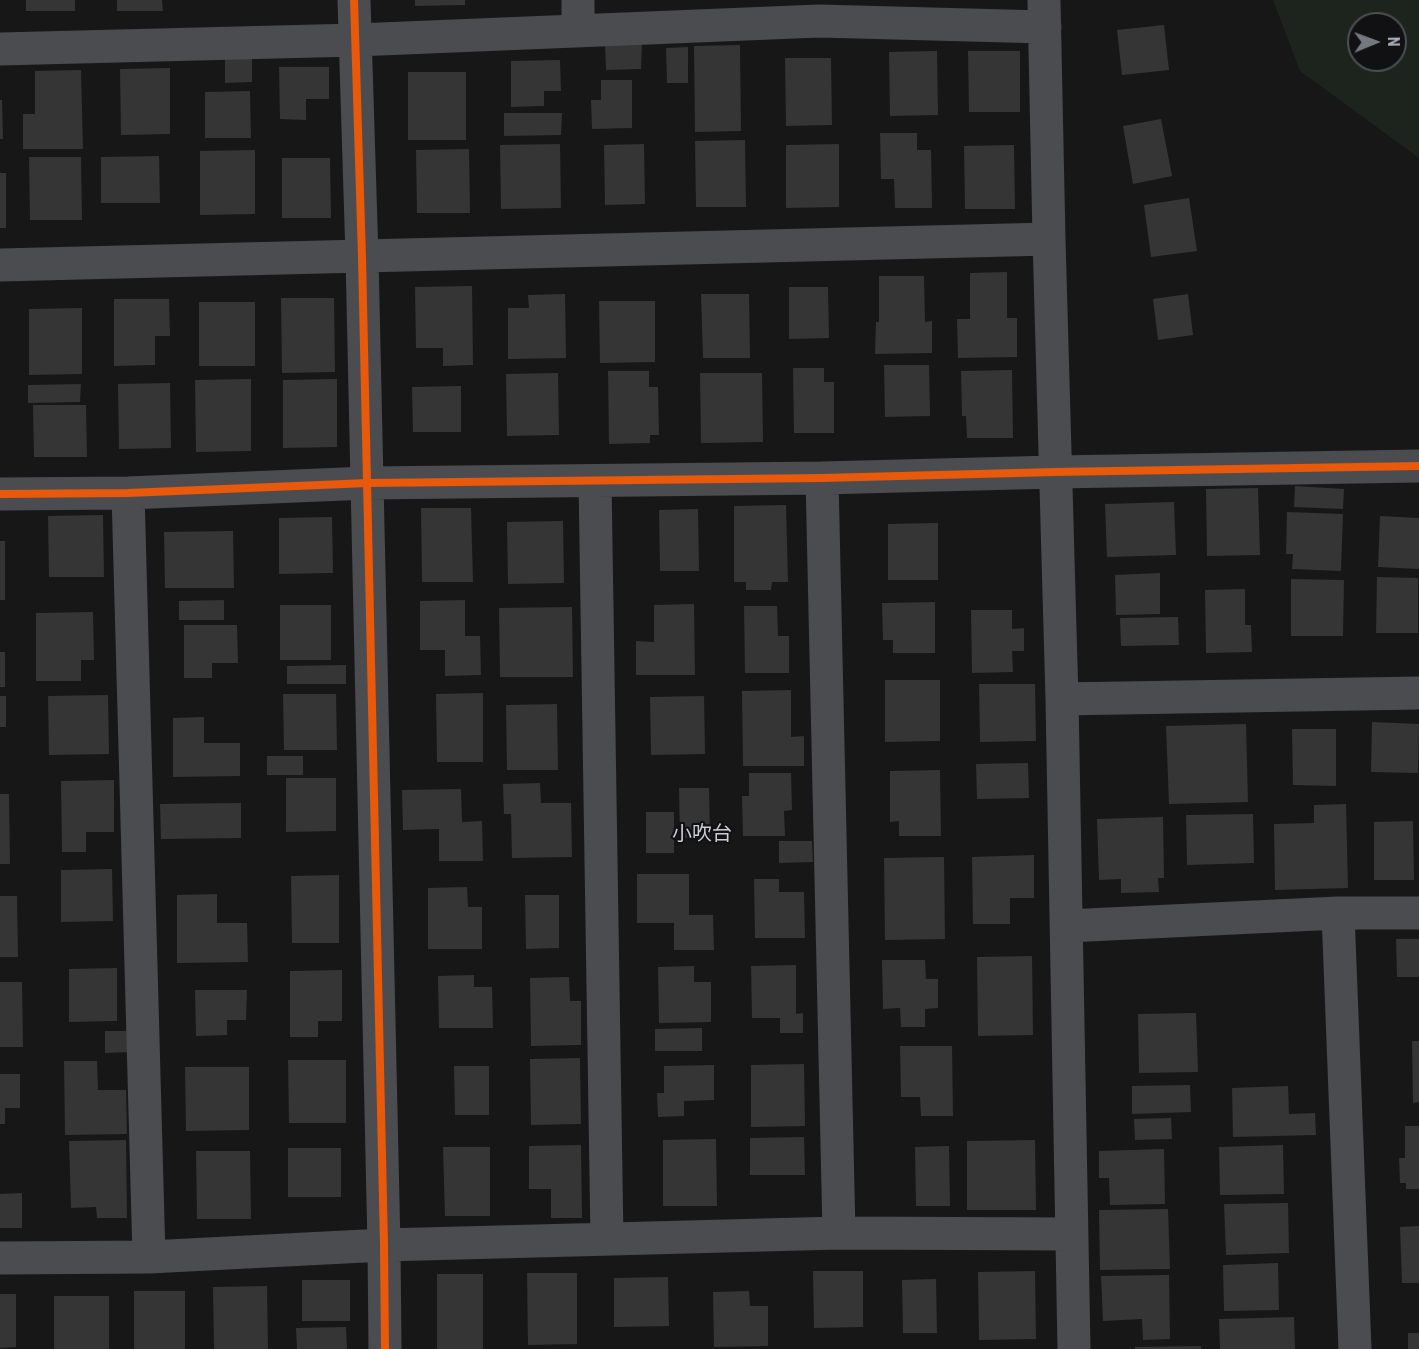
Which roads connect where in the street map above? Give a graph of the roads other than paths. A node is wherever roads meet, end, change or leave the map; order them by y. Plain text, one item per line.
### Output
1 (354, 0) edge
2 (819, 10) edge
3 (1044, 13) edge
4 (578, 16) edge
5 (356, 40) junction
6 (0, 49) edge
7 (1048, 239) junction
8 (362, 257) junction
9 (0, 265) edge
10 (1419, 466) edge
11 (1055, 472) junction
12 (822, 478) junction
13 (595, 481) junction
14 (368, 483) junction
15 (128, 493) junction
16 (0, 494) edge
17 (1419, 693) edge
18 (1062, 699) junction
19 (1419, 913) edge
20 (1338, 914) junction
21 (1067, 926) junction
22 (840, 1233) junction
23 (1071, 1234) junction
24 (607, 1239) junction
25 (384, 1245) junction
26 (149, 1257) junction
27 (0, 1258) edge
28 (385, 1349) edge
29 (1074, 1349) edge
30 (1355, 1349) edge

1 - 5 street
2 - 3 street
2 - 4 street
3 - 7 street
4 - 5 street
5 - 6 street
5 - 8 street
7 - 8 street
7 - 11 street
8 - 9 street
8 - 14 street
10 - 11 street
11 - 12 street
11 - 18 street
12 - 13 street
12 - 22 street
13 - 14 street
13 - 24 street
14 - 15 street
14 - 25 street
15 - 16 street
15 - 26 street
17 - 18 street
18 - 21 street
19 - 20 street
20 - 21 street
20 - 30 street
21 - 23 street
22 - 23 street
22 - 24 street
23 - 29 street
24 - 25 street
25 - 26 street
25 - 28 street
26 - 27 street

